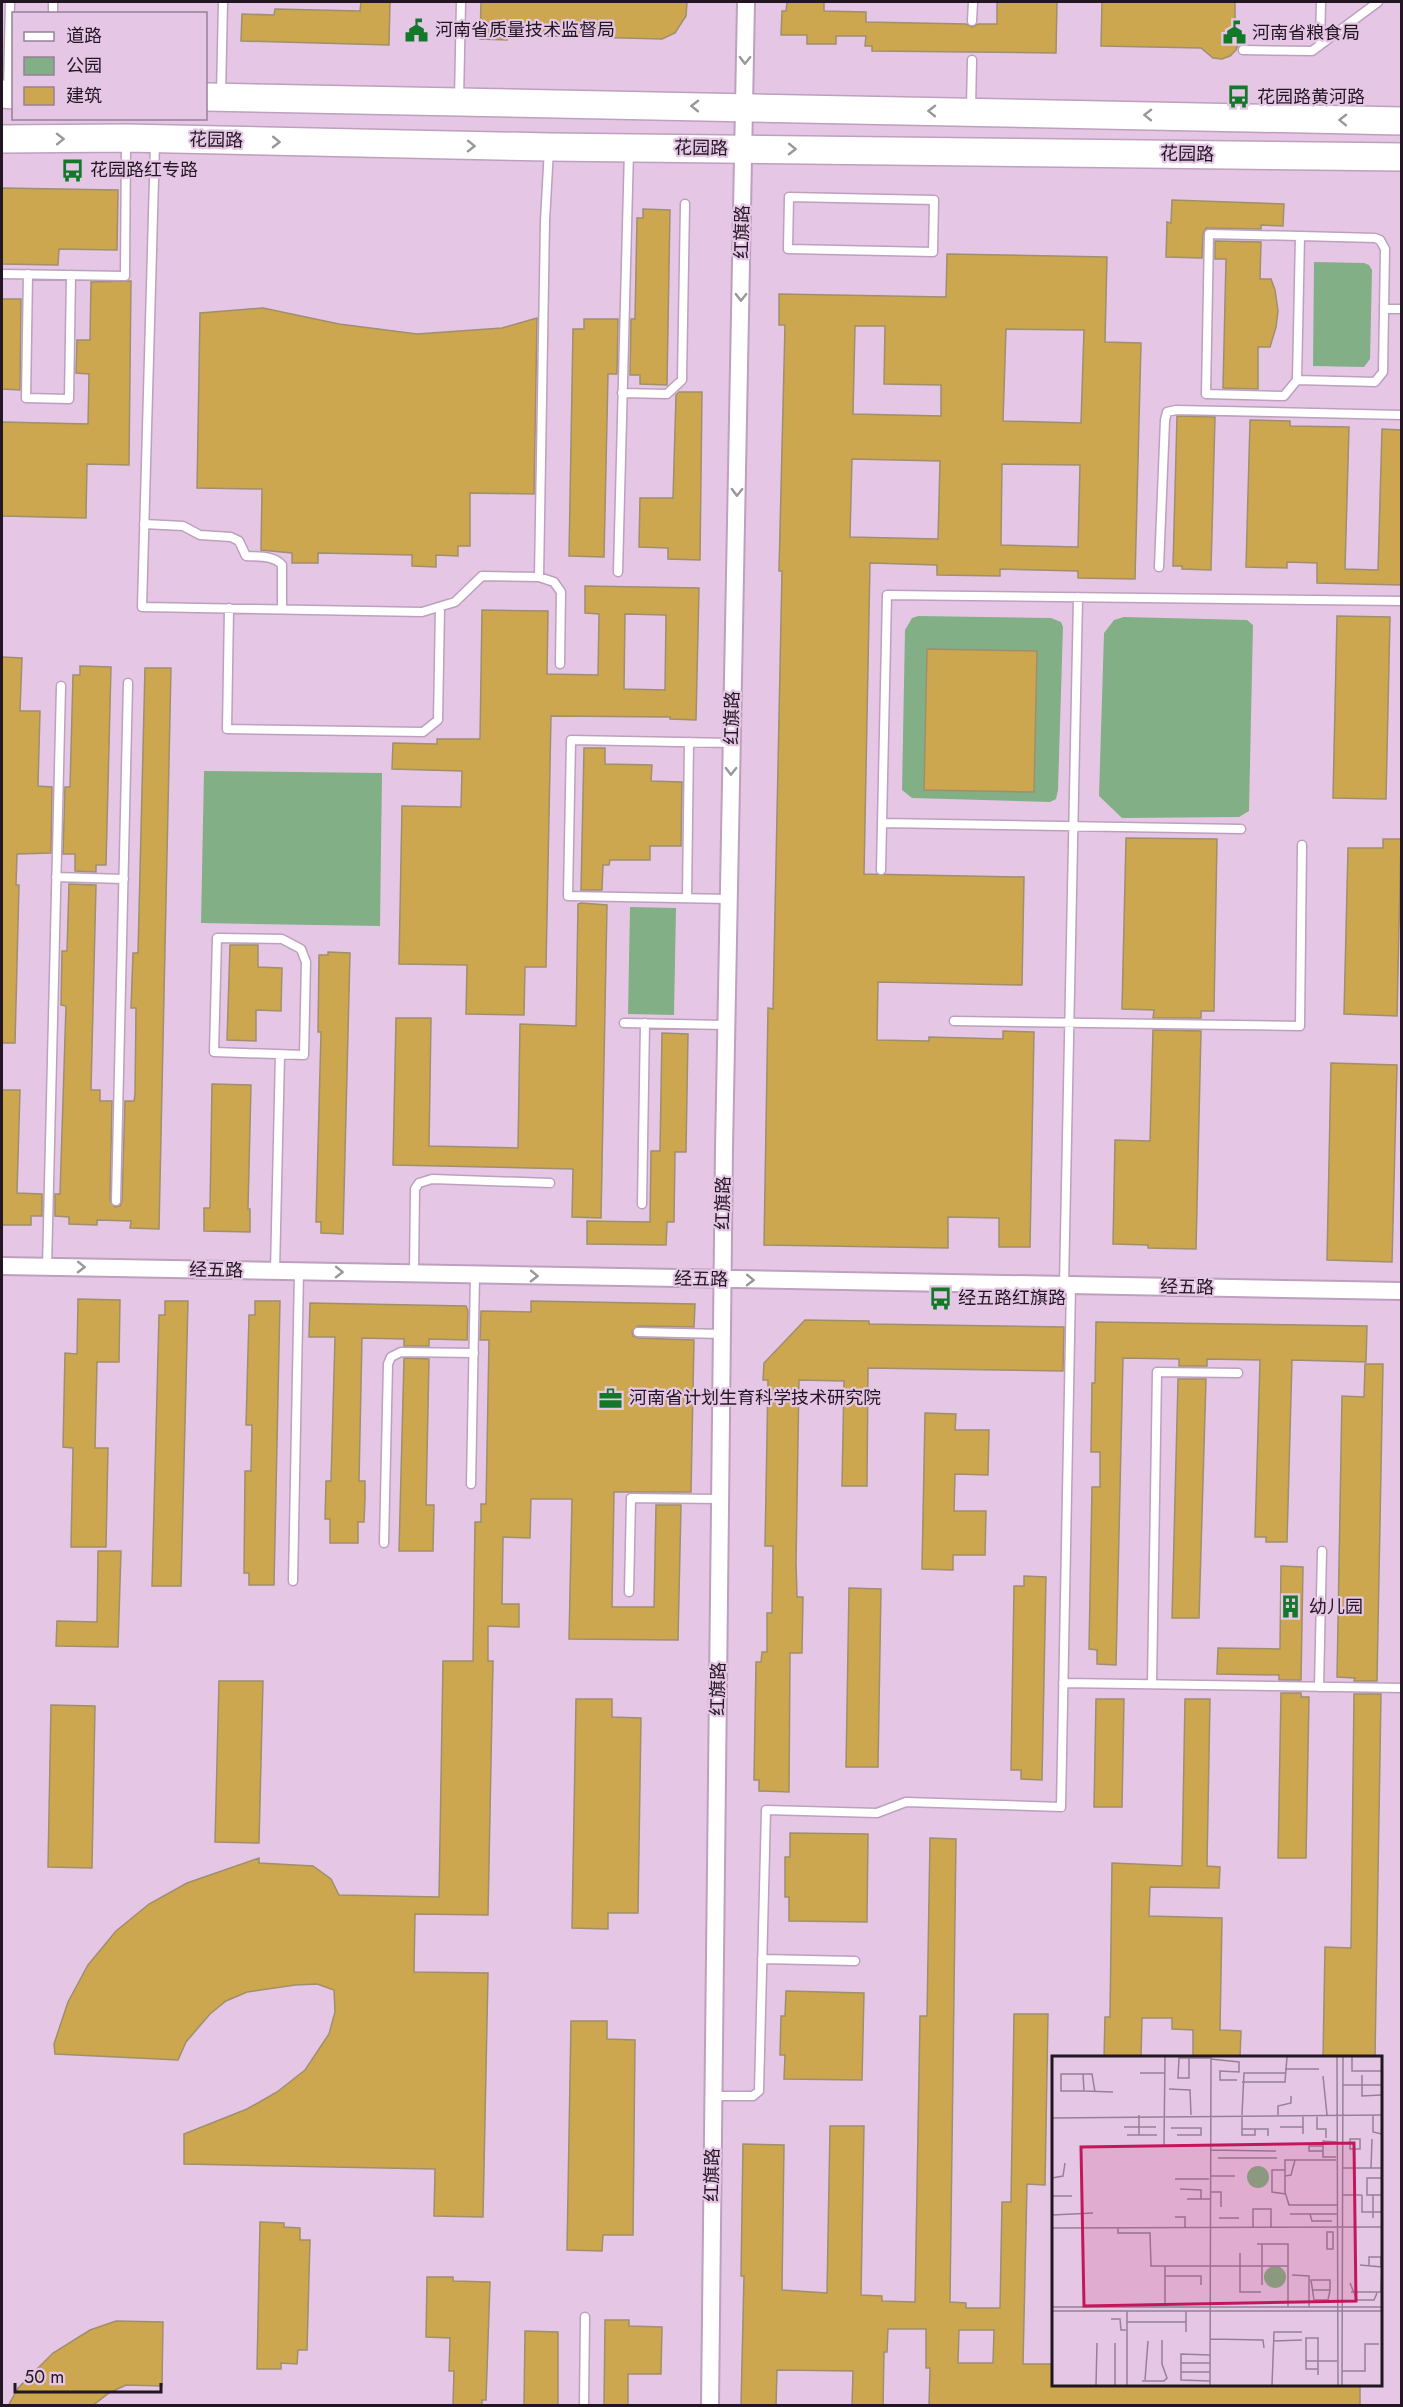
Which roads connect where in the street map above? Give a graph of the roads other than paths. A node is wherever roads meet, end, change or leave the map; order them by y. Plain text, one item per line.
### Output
1 (10, 2) edge
2 (223, 2) edge
3 (461, 2) edge
4 (746, 2) edge
5 (973, 2) edge
6 (1321, 2) edge
7 (1378, 2) edge
8 (972, 21) dead end
9 (8, 30) edge
10 (1320, 45) junction
11 (1243, 50) dead end
12 (972, 60) dead end
13 (8, 94) edge
14 (213, 98) edge
15 (459, 102) junction
16 (744, 107) junction
17 (971, 112) junction
18 (1401, 121) edge
19 (126, 138) junction
20 (2, 139) edge
21 (156, 139) junction
22 (549, 147) junction
23 (629, 147) junction
24 (744, 149) junction
25 (1401, 157) edge
26 (685, 204) dead end
27 (1300, 236) junction
28 (788, 249) joint
29 (2, 274) edge
30 (28, 274) junction
31 (71, 275) junction
32 (1384, 309) junction
33 (1401, 309) edge
34 (1297, 380) junction
35 (622, 393) junction
36 (1401, 415) edge
37 (144, 524) junction
38 (1159, 567) dead end
39 (618, 572) dead end
40 (538, 577) junction
41 (1078, 597) junction
42 (1401, 601) edge
43 (440, 607) junction
44 (229, 609) junction
45 (282, 609) junction
46 (560, 664) dead end
47 (128, 682) dead end
48 (61, 686) dead end
49 (689, 742) junction
50 (732, 743) junction
51 (882, 823) junction
52 (1073, 826) junction
53 (1241, 829) dead end
54 (1302, 845) dead end
55 (881, 870) dead end
56 (56, 877) junction
57 (124, 879) junction
58 (687, 898) junction
59 (729, 899) junction
60 (954, 1021) dead end
61 (624, 1023) dead end
62 (645, 1023) junction
63 (1069, 1023) junction
64 (726, 1025) junction
65 (280, 1054) junction
66 (550, 1183) dead end
67 (116, 1201) dead end
68 (642, 1204) dead end
69 (2, 1266) edge
70 (47, 1267) junction
71 (275, 1271) junction
72 (299, 1272) junction
73 (414, 1274) junction
74 (475, 1275) junction
75 (722, 1280) junction
76 (1067, 1285) junction
77 (1401, 1291) edge
78 (638, 1332) dead end
79 (722, 1334) junction
80 (474, 1353) junction
81 (1238, 1373) dead end
82 (471, 1484) dead end
83 (720, 1499) junction
84 (384, 1543) dead end
85 (1322, 1551) dead end
86 (293, 1581) dead end
87 (629, 1592) dead end
88 (1063, 1683) junction
89 (1152, 1684) junction
90 (1319, 1687) junction
91 (1401, 1688) edge
92 (762, 1959) junction
93 (855, 1961) dead end
94 (713, 2096) junction
95 (585, 2317) dead end
96 (584, 2406) edge
97 (710, 2406) edge

1 - 9 lane
2 - 14 lane
3 - 15 lane
4 -> 16 street, 红旗路
5 - 8 lane
6 - 10 lane
7 - 10 lane
9 - 13 lane
10 - 11 lane
12 - 17 lane
14 - 15 main road
16 -> 15 main road
17 -> 16 main road
16 - 24 street, 红旗路
18 -> 17 main road
20 -> 19 main road, 花园路
19 - 21 main road, 花园路
19 - 31 lane
21 -> 22 main road, 花园路
21 - 37 lane
22 - 23 main road, 花园路
22 - 40 lane
23 - 24 main road, 花园路
23 - 35 lane
24 -> 25 main road, 花园路
24 -> 50 street, 红旗路
26 - 35 lane
27 - 32 lane
27 - 34 lane
27 - 34 lane
28 - 28 lane
29 - 30 lane
30 - 31 lane
30 - 31 lane
32 - 33 lane
32 - 34 lane
35 - 39 lane
36 - 38 lane
37 - 44 lane
37 - 45 lane
40 - 43 lane
40 - 46 lane
41 - 42 lane
41 - 51 lane
41 - 52 lane
43 - 44 lane
43 - 45 lane
44 - 45 lane
47 - 57 lane
48 - 56 lane
49 - 50 lane
49 - 58 lane
49 - 58 lane
50 -> 59 street, 红旗路
51 - 52 lane
51 - 55 lane
52 - 53 lane
52 - 63 lane
54 - 63 lane
56 - 57 lane
56 - 70 lane
57 - 67 lane
58 - 59 lane
59 - 64 street, 红旗路
60 - 63 lane
61 - 62 lane
62 - 64 lane
62 - 68 lane
63 - 76 lane
64 - 75 street, 红旗路
65 - 65 lane
65 - 71 lane
66 - 73 lane
69 - 70 street, 经五路
70 -> 71 street, 经五路
71 - 72 street, 经五路
72 -> 73 street, 经五路
72 - 86 lane
73 - 74 street, 经五路
74 -> 75 street, 经五路
74 - 80 lane
75 -> 76 street, 经五路
75 - 79 street, 红旗路
76 - 77 street, 经五路
76 - 88 lane
78 - 79 lane
79 - 83 street, 红旗路
80 - 82 lane
80 - 84 lane
81 - 89 lane
83 - 87 lane
83 - 94 street, 红旗路
85 - 90 lane
88 - 89 lane
88 - 92 lane
89 - 90 lane
90 - 91 lane
92 - 93 lane
92 - 94 lane
94 - 97 street, 红旗路
95 - 96 lane

